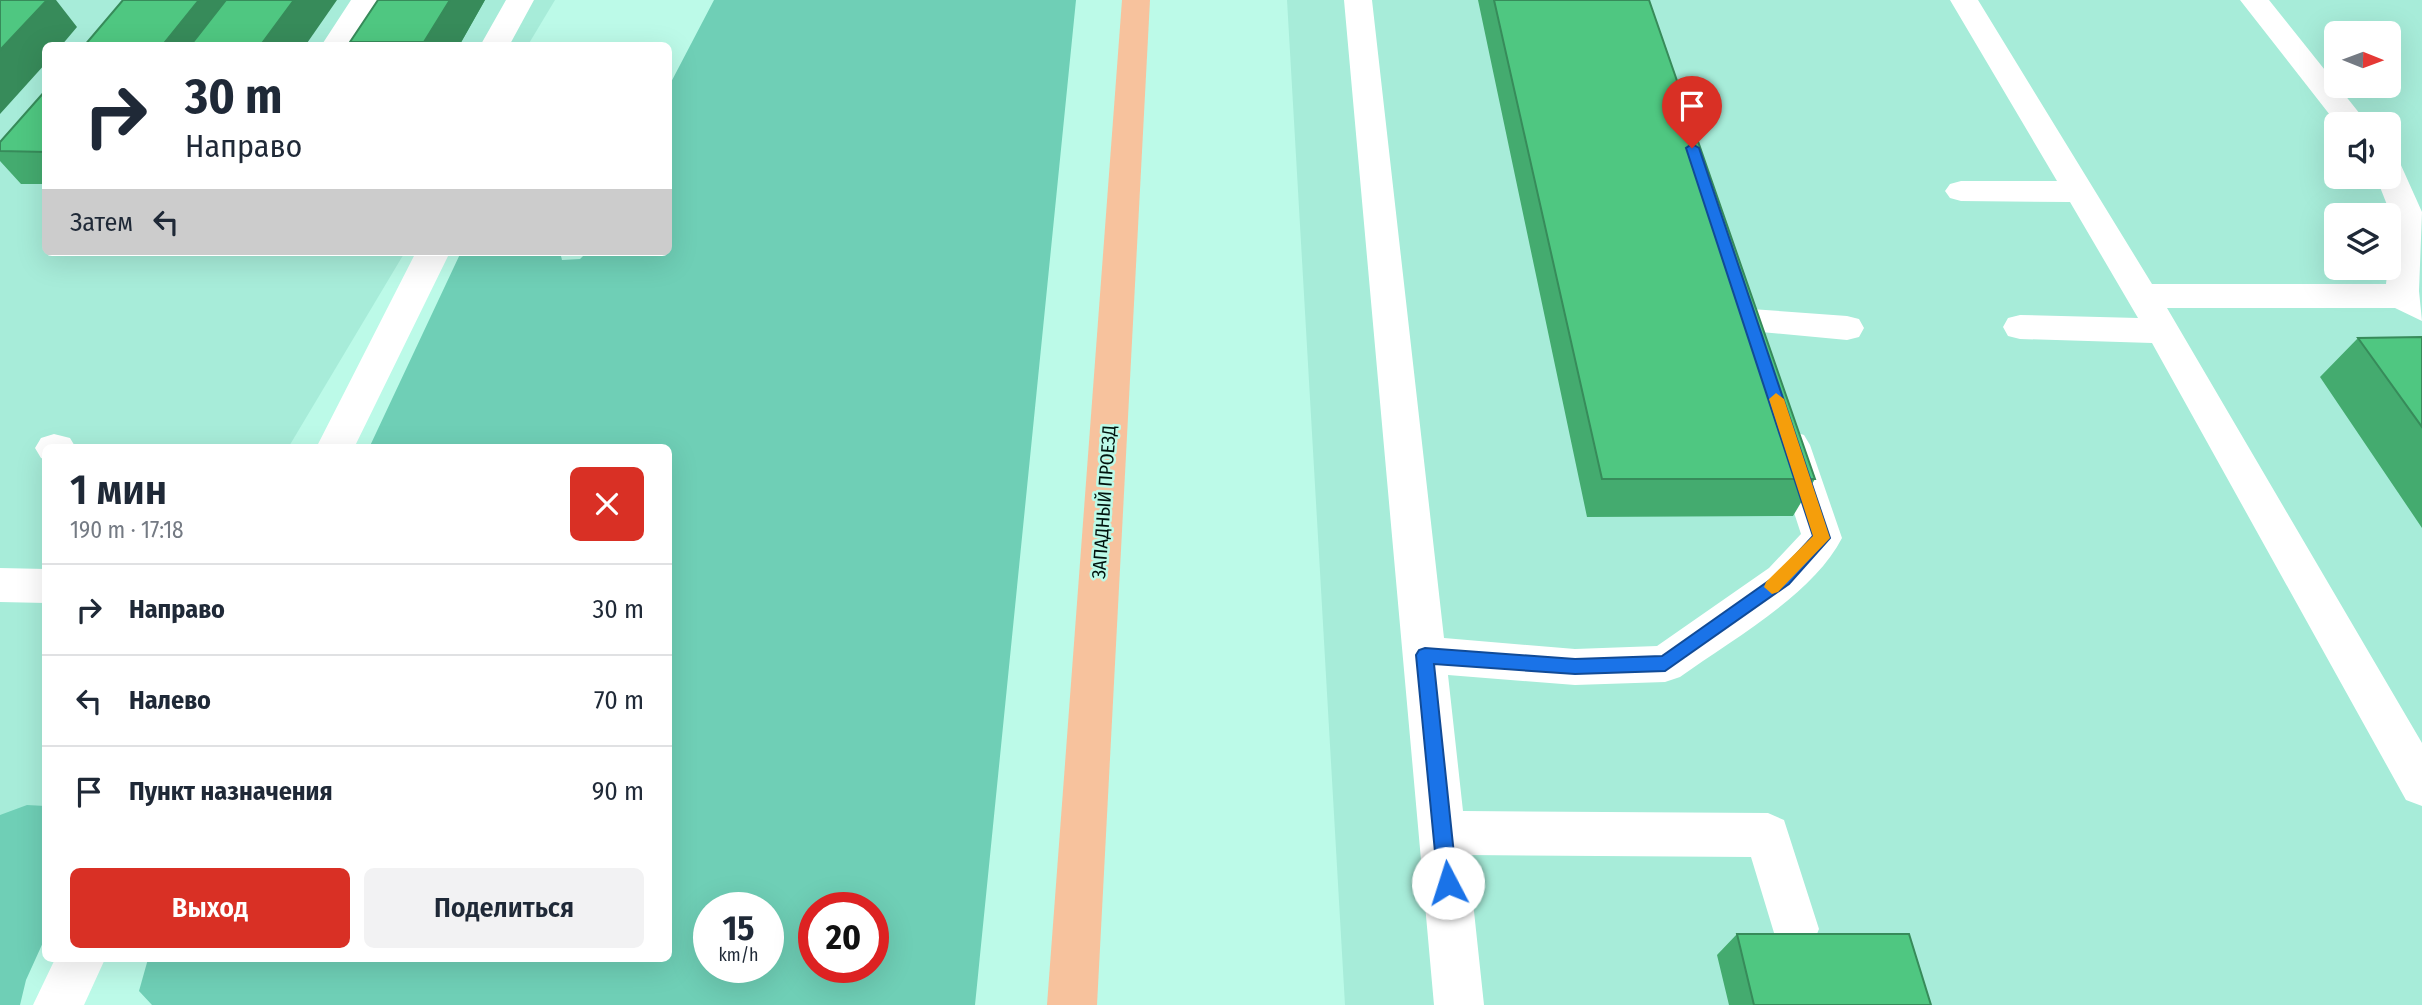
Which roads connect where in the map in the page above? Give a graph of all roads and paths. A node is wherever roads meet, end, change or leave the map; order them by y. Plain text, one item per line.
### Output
1 (365, 0) edge
2 (520, 0) edge
3 (1136, 0) edge
4 (1358, 0) edge
5 (1964, 0) edge
6 (2254, 0) edge
7 (338, 42) edge
8 (496, 42) edge
9 (2343, 112) edge
10 (2401, 169) edge
11 (2422, 169) edge
12 (2397, 189) edge
13 (1961, 191) dead end
14 (2077, 192) junction
15 (431, 256) edge
16 (1738, 283) edge
17 (2141, 296) junction
18 (2412, 302) edge
19 (1751, 321) junction
20 (2020, 327) dead end
21 (1847, 328) dead end
22 (2163, 331) junction
23 (1763, 359) edge
24 (1780, 411) edge
25 (337, 444) edge
26 (0, 585) edge
27 (42, 586) edge
28 (1425, 655) junction
29 (2422, 785) edge
30 (1443, 833) junction
31 (1795, 929) dead end
32 (80, 962) edge
33 (58, 1005) edge
34 (1072, 1005) edge
35 (1459, 1005) edge

1 - 7 lane
2 - 8 lane
3 - 34 main road, ЗАПАДНЫЙ ПРОЕЗД
4 - 28 lane
5 - 14 lane
6 - 9 lane
10 - 11 lane
12 - 18 lane
13 - 14 lane
14 - 17 lane
15 - 25 lane
16 - 19 lane
17 - 18 lane
17 - 22 lane
19 - 21 lane
19 - 23 lane
20 - 22 lane
22 - 29 lane
24 - 28 lane
26 - 27 lane
28 - 30 lane
30 - 31 lane
30 - 35 lane
32 - 33 lane

